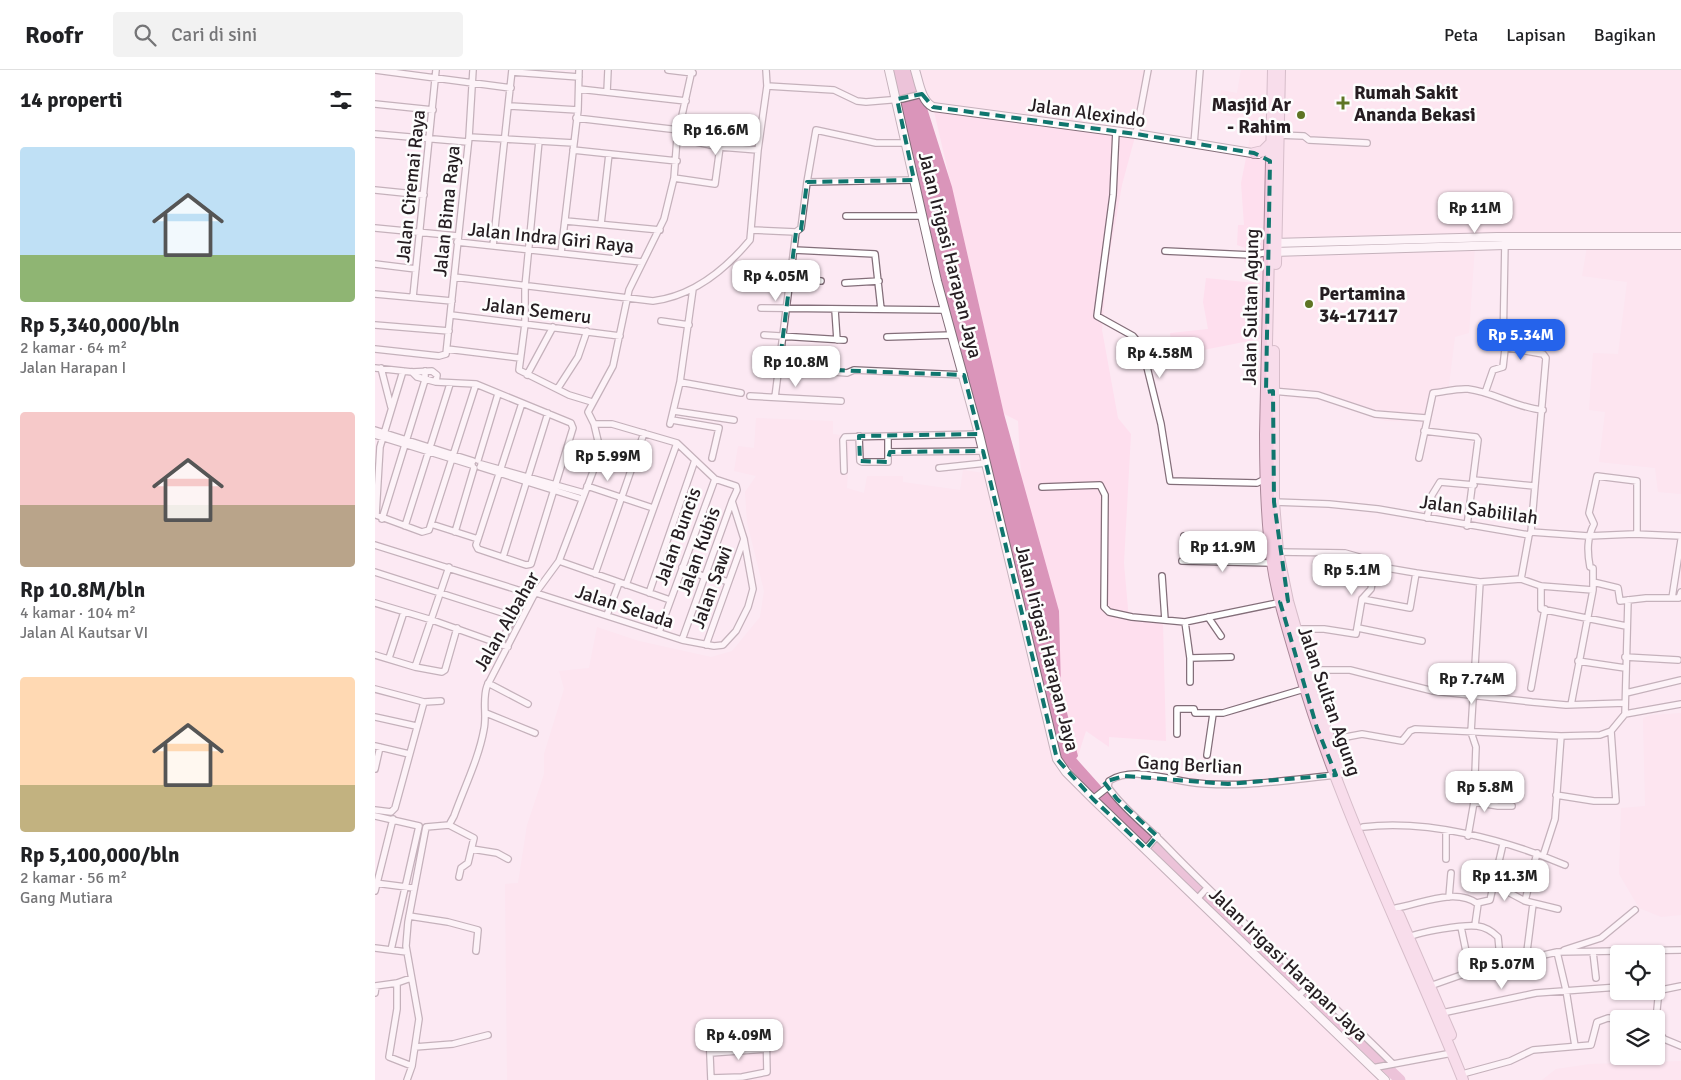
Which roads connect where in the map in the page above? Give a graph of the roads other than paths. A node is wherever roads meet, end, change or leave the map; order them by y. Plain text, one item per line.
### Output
1 (375, 70) edge
2 (436, 70) edge
3 (473, 70) edge
4 (608, 70) edge
5 (668, 70) edge
6 (766, 70) edge
7 (889, 70) edge
8 (915, 70) edge
9 (1148, 70) edge
10 (1200, 70) edge
11 (1273, 70) edge
12 (1280, 70) edge
13 (513, 71) edge
14 (693, 71) edge
15 (546, 72) edge
16 (579, 73) edge
17 (436, 78) junction
18 (473, 84) junction
19 (767, 86) junction
20 (511, 88) junction
21 (579, 89) junction
22 (607, 92) junction
23 (922, 94) junction
24 (900, 99) junction
25 (686, 101) junction
26 (375, 104) edge
27 (510, 106) junction
28 (433, 110) junction
29 (577, 110) junction
30 (576, 118) junction
31 (679, 130) junction
32 (1116, 131) junction
33 (375, 134) edge
34 (1137, 134) junction
35 (677, 138) junction
36 (469, 139) junction
37 (506, 139) junction
38 (430, 140) junction
39 (539, 141) junction
40 (574, 143) junction
41 (906, 143) junction
42 (1367, 143) dead end
43 (1193, 144) junction
44 (720, 147) junction
45 (1273, 148) junction
46 (573, 150) junction
47 (758, 150) junction
48 (609, 154) junction
49 (1254, 154) joint
50 (677, 161) junction
51 (674, 178) junction
52 (914, 180) junction
53 (807, 182) junction
54 (375, 190) edge
55 (424, 195) junction
56 (846, 216) dead end
57 (923, 216) junction
58 (566, 220) junction
59 (601, 224) junction
60 (375, 228) edge
61 (660, 230) junction
62 (752, 230) junction
63 (420, 232) junction
64 (796, 232) junction
65 (1681, 237) edge
66 (458, 239) junction
67 (1505, 241) junction
68 (1681, 245) edge
69 (493, 246) junction
70 (1273, 248) junction
71 (530, 250) junction
72 (794, 250) junction
73 (1165, 252) dead end
74 (561, 253) junction
75 (643, 262) junction
76 (375, 264) edge
77 (416, 268) junction
78 (454, 278) junction
79 (790, 280) junction
80 (759, 281) dead end
81 (821, 281) dead end
82 (879, 281) junction
83 (845, 283) dead end
84 (525, 287) junction
85 (693, 289) junction
86 (375, 294) edge
87 (413, 297) junction
88 (627, 299) junction
89 (452, 301) junction
90 (761, 308) dead end
91 (785, 309) junction
92 (881, 309) junction
93 (835, 310) junction
94 (945, 310) junction
95 (451, 315) junction
96 (661, 322) dead end
97 (525, 324) junction
98 (375, 325) edge
99 (689, 325) junction
100 (553, 327) junction
101 (449, 331) junction
102 (587, 331) junction
103 (764, 335) dead end
104 (952, 335) junction
105 (620, 336) junction
106 (783, 337) junction
107 (887, 337) dead end
108 (375, 349) edge
109 (1505, 349) junction
110 (446, 352) junction
111 (520, 358) junction
112 (759, 365) dead end
113 (779, 367) junction
114 (378, 368) edge
115 (403, 371) junction
116 (412, 372) junction
117 (425, 372) junction
118 (527, 375) junction
119 (964, 375) junction
120 (425, 380) junction
121 (436, 382) junction
122 (680, 382) junction
123 (450, 384) junction
124 (476, 384) junction
125 (557, 388) junction
126 (1269, 391) junction
127 (741, 393) dead end
128 (1485, 393) junction
129 (498, 394) junction
130 (750, 396) dead end
131 (775, 396) junction
132 (841, 401) dead end
133 (522, 403) junction
134 (590, 407) junction
135 (391, 408) junction
136 (1543, 410) junction
137 (674, 411) junction
138 (548, 413) junction
139 (1426, 418) junction
140 (734, 420) dead end
141 (594, 424) junction
142 (375, 430) edge
143 (1424, 431) junction
144 (644, 432) junction
145 (383, 434) junction
146 (979, 434) junction
147 (375, 435) edge
148 (859, 436) junction
149 (888, 437) junction
150 (406, 442) junction
151 (677, 443) junction
152 (430, 449) junction
153 (983, 451) junction
154 (888, 452) junction
155 (453, 456) junction
156 (712, 458) dead end
157 (1419, 458) dead end
158 (695, 460) junction
159 (986, 463) junction
160 (476, 464) junction
161 (939, 468) dead end
162 (499, 471) junction
163 (844, 471) dead end
164 (715, 479) junction
165 (1265, 479) junction
166 (527, 480) junction
167 (1474, 483) junction
168 (587, 486) junction
169 (1534, 486) junction
170 (1042, 487) dead end
171 (556, 488) junction
172 (583, 496) junction
173 (621, 498) junction
174 (732, 501) junction
175 (1274, 502) junction
176 (653, 508) junction
177 (1427, 518) junction
178 (383, 519) junction
179 (431, 524) junction
180 (405, 526) junction
181 (1467, 526) junction
182 (455, 532) junction
183 (1530, 533) junction
184 (1637, 534) junction
185 (1184, 536) dead end
186 (1588, 536) junction
187 (1681, 536) edge
188 (1269, 538) junction
189 (478, 539) junction
190 (744, 539) junction
191 (1681, 540) edge
192 (377, 545) edge
193 (1278, 552) junction
194 (503, 558) junction
195 (559, 561) junction
196 (1182, 561) dead end
197 (1272, 563) junction
198 (1375, 566) junction
199 (449, 567) junction
200 (682, 567) junction
201 (375, 572) edge
202 (1416, 573) junction
203 (595, 574) junction
204 (706, 575) junction
205 (1161, 576) dead end
206 (1521, 579) junction
207 (619, 582) junction
208 (729, 582) junction
209 (1481, 582) junction
210 (1593, 582) junction
211 (626, 585) junction
212 (1541, 586) junction
213 (1593, 590) junction
214 (525, 591) junction
215 (1681, 592) edge
216 (439, 593) junction
217 (649, 593) junction
218 (535, 594) junction
219 (1671, 598) junction
220 (1362, 599) junction
221 (670, 600) junction
222 (1628, 600) junction
223 (1284, 601) junction
224 (375, 603) edge
225 (1545, 609) junction
226 (404, 612) junction
227 (607, 615) junction
228 (515, 617) junction
229 (1208, 617) junction
230 (1587, 618) junction
231 (432, 620) junction
232 (1165, 620) junction
233 (1185, 622) junction
234 (1626, 626) junction
235 (457, 628) junction
236 (1358, 628) junction
237 (1297, 629) junction
238 (659, 632) junction
239 (1221, 636) dead end
240 (682, 640) junction
241 (1422, 641) dead end
242 (501, 643) junction
243 (705, 645) junction
244 (508, 647) junction
245 (375, 655) edge
246 (1625, 656) junction
247 (1231, 657) dead end
248 (389, 658) junction
249 (1190, 658) junction
250 (1678, 660) dead end
251 (1578, 661) junction
252 (415, 668) junction
253 (1625, 668) junction
254 (1309, 670) junction
255 (1681, 680) edge
256 (1190, 682) dead end
257 (488, 683) junction
258 (1531, 688) dead end
259 (375, 689) edge
260 (1305, 689) junction
261 (1626, 693) junction
262 (1475, 694) junction
263 (441, 701) dead end
264 (424, 702) junction
265 (1625, 703) junction
266 (528, 704) dead end
267 (1571, 704) junction
268 (1681, 704) edge
269 (487, 713) junction
270 (1213, 714) junction
271 (1625, 714) junction
272 (375, 717) edge
273 (416, 726) junction
274 (1611, 731) junction
275 (535, 733) dead end
276 (1471, 733) junction
277 (1177, 734) dead end
278 (1561, 736) junction
279 (1330, 740) junction
280 (377, 746) edge
281 (409, 754) junction
282 (1207, 755) dead end
283 (375, 769) edge
284 (1336, 775) junction
285 (1105, 789) junction
286 (1556, 795) junction
287 (1095, 798) junction
288 (1474, 802) junction
289 (1511, 806) dead end
290 (375, 810) edge
291 (375, 816) edge
292 (393, 819) junction
293 (449, 825) junction
294 (1363, 827) junction
295 (1446, 831) junction
296 (1468, 836) junction
297 (1156, 838) junction
298 (1503, 844) junction
299 (1147, 848) junction
300 (472, 849) junction
301 (1537, 854) junction
302 (1543, 856) junction
303 (508, 859) dead end
304 (1446, 860) dead end
305 (1565, 865) dead end
306 (1451, 872) dead end
307 (459, 877) dead end
308 (376, 883) edge
309 (1495, 885) junction
310 (405, 888) junction
311 (414, 888) junction
312 (1206, 889) junction
313 (375, 891) edge
314 (1199, 897) junction
315 (1449, 897) junction
316 (1525, 901) junction
317 (1477, 903) junction
318 (1533, 904) junction
319 (1395, 908) junction
320 (1558, 909) dead end
321 (1635, 910) dead end
322 (398, 919) junction
323 (409, 919) junction
324 (1475, 925) junction
325 (1461, 927) junction
326 (1409, 937) junction
327 (375, 948) edge
328 (391, 950) junction
329 (1681, 950) edge
330 (475, 951) dead end
331 (407, 952) junction
332 (1557, 952) junction
333 (1593, 952) junction
334 (1500, 957) junction
335 (1526, 960) junction
336 (1470, 971) junction
337 (411, 978) junction
338 (1596, 978) dead end
339 (1425, 981) junction
340 (397, 983) junction
341 (375, 986) edge
342 (1681, 986) edge
343 (1610, 988) edge
344 (1665, 989) edge
345 (1305, 990) junction
346 (1567, 990) junction
347 (375, 993) edge
348 (1442, 1013) junction
349 (1610, 1020) edge
350 (488, 1036) dead end
351 (1665, 1039) edge
352 (1575, 1046) junction
353 (1681, 1046) edge
354 (415, 1047) junction
355 (766, 1049) junction
356 (711, 1053) junction
357 (1452, 1053) junction
358 (1393, 1064) junction
359 (412, 1066) junction
360 (1375, 1067) junction
361 (1465, 1077) edge
362 (711, 1079) edge
363 (407, 1080) edge
364 (1385, 1080) edge

1 - 17 street
2 - 17 street, Jalan Ciremai Raya
3 - 18 street, Jalan Bima Raya
4 - 22 street
5 - 14 street
6 - 19 street
7 - 24 street, Jalan Irigasi Harapan Jaya
8 - 23 street
9 - 34 street
10 - 43 street
11 - 45 highway, Jalan Sultan Agung
12 - 45 highway, Jalan Sultan Agung
13 - 15 street
13 - 20 street
14 - 25 street
15 - 16 street
16 - 21 street
17 - 18 street
17 - 28 street, Jalan Ciremai Raya
18 - 20 street
18 - 36 street, Jalan Bima Raya
19 - 24 street
19 - 47 street
20 - 27 street
21 - 22 street
21 - 29 street
22 - 25 street
23 - 24 street
23 - 32 street, Jalan Alexindo
24 - 41 street, Jalan Irigasi Harapan Jaya
25 - 31 street
26 - 28 street
27 - 29 street
27 - 37 street
28 - 38 street, Jalan Ciremai Raya
29 - 30 street
30 - 31 street
30 - 40 street
31 - 35 street
32 - 34 street, Jalan Alexindo
32 - 165 street
33 - 38 street
34 - 43 street, Jalan Alexindo
35 - 44 street
35 - 50 street
36 - 37 street
36 - 38 street
36 - 66 street, Jalan Bima Raya
37 - 39 street
37 - 69 street
38 - 55 street, Jalan Ciremai Raya
39 - 40 street
39 - 71 street
40 - 46 street
41 - 52 street, Jalan Irigasi Harapan Jaya
41 - 53 street
42 - 45 street
43 - 49 street, Jalan Alexindo
44 - 47 street
44 - 51 street
45 - 49 highway
45 - 70 highway, Jalan Sultan Agung
46 - 48 street
46 - 58 street
47 - 62 street
48 - 50 street
48 - 59 street
50 - 51 street
51 - 61 street
52 - 53 street
52 - 57 street, Jalan Irigasi Harapan Jaya
53 - 64 street
54 - 55 street
55 - 63 street, Jalan Ciremai Raya
56 - 57 street
57 - 94 street, Jalan Irigasi Harapan Jaya
58 - 59 street
58 - 74 street
59 - 61 street
60 - 63 street, Jalan Indra Giri Raya
61 - 75 street
62 - 64 street
62 - 85 street
63 - 66 street, Jalan Indra Giri Raya
63 - 77 street, Jalan Ciremai Raya
64 - 72 street
65 - 67 street
66 - 69 street, Jalan Indra Giri Raya
66 - 78 street, Jalan Bima Raya
67 - 68 street
67 - 70 street
67 - 109 street
69 - 71 street, Jalan Indra Giri Raya
70 - 73 street
70 - 126 highway, Jalan Sultan Agung
71 - 74 street, Jalan Indra Giri Raya
71 - 84 street
72 - 79 street
72 - 82 street
74 - 75 street, Jalan Indra Giri Raya
75 - 88 street
76 - 77 street
77 - 87 street, Jalan Ciremai Raya
78 - 84 street
78 - 89 street, Jalan Bima Raya
79 - 80 street
79 - 81 street
79 - 91 street
82 - 83 street
82 - 92 street
84 - 88 street
84 - 97 street
85 - 88 street
85 - 99 street
86 - 87 street
87 - 89 street
88 - 105 street
89 - 95 street, Jalan Bima Raya
90 - 91 street
91 - 93 street
91 - 106 street
92 - 93 street
92 - 94 street
93 - 106 street
94 - 104 street, Jalan Irigasi Harapan Jaya
95 - 97 street, Jalan Semeru
95 - 101 street, Jalan Bima Raya
96 - 99 street
97 - 100 street, Jalan Semeru
97 - 111 street
98 - 101 street
99 - 122 street
100 - 102 street, Jalan Semeru
100 - 118 street
101 - 110 street, Jalan Bima Raya
102 - 105 street, Jalan Semeru
102 - 125 street
103 - 106 street
104 - 107 street
104 - 119 street, Jalan Irigasi Harapan Jaya
105 - 134 street
106 - 113 street
108 - 110 street
109 - 128 street
109 - 136 street
110 - 111 street
111 - 118 street
112 - 113 street
113 - 119 street
113 - 131 street
114 - 115 street
114 - 135 street
115 - 116 street
115 - 135 street
116 - 117 street
116 - 120 street
117 - 120 street
117 - 121 street
118 - 125 street
119 - 146 street, Jalan Irigasi Harapan Jaya
120 - 121 street
120 - 150 street
121 - 123 street
122 - 127 street
122 - 137 street
123 - 124 street
123 - 152 street
124 - 129 street
124 - 155 street
125 - 134 street
126 - 139 street
126 - 165 highway, Jalan Sultan Agung
126 - 175 highway, Jalan Sultan Agung
128 - 136 street
128 - 139 street
129 - 133 street
129 - 160 street
130 - 131 street
131 - 132 street
133 - 138 street
133 - 162 street
134 - 141 street, Jalan Albahar
135 - 145 street
136 - 169 street
137 - 140 street
137 - 156 street
138 - 166 street
138 - 171 street
139 - 143 street
141 - 144 street
141 - 168 street, Jalan Albahar
142 - 145 street
143 - 157 street
143 - 167 street
144 - 151 street
144 - 173 street
145 - 147 street
145 - 150 street
145 - 178 street
146 - 149 street
146 - 153 street, Jalan Irigasi Harapan Jaya
148 - 149 street
148 - 154 street
148 - 163 street
149 - 154 street
150 - 152 street
150 - 178 street
151 - 158 street
151 - 176 street
152 - 155 street
152 - 180 street
153 - 154 street
153 - 159 street, Jalan Irigasi Harapan Jaya
155 - 160 street
155 - 179 street
158 - 164 street
158 - 217 street
159 - 161 street
159 - 287 street, Jalan Irigasi Harapan Jaya
160 - 162 street
160 - 182 street
162 - 166 street
162 - 189 street
164 - 174 street
164 - 200 street, Jalan Buncis
165 - 188 highway, Jalan Sultan Agung
166 - 171 street
166 - 194 street
167 - 169 street
167 - 177 street
167 - 181 street
168 - 172 street, Jalan Albahar
168 - 173 street
169 - 183 street
170 - 232 street
171 - 172 street
171 - 194 street
172 - 195 street, Jalan Albahar
173 - 176 street
173 - 203 street
174 - 190 street
174 - 204 street, Jalan Kubis
175 - 177 street, Jalan Sabililah
175 - 193 highway, Jalan Sultan Agung
176 - 211 street
177 - 181 street, Jalan Sabililah
178 - 180 street
179 - 180 street
179 - 182 street
181 - 183 street, Jalan Sabililah
182 - 189 street
183 - 186 street, Jalan Sabililah
183 - 206 street
184 - 186 street, Jalan Sabililah
184 - 186 street
184 - 187 street, Jalan Sabililah
185 - 188 street
186 - 210 street
188 - 197 highway, Jalan Sultan Agung
189 - 194 street
190 - 208 street, Jalan Sawi
190 - 243 street
191 - 219 street
192 - 199 street, Jalan Selada
193 - 198 street
193 - 223 highway, Jalan Sultan Agung
195 - 203 street
195 - 218 street, Jalan Albahar
196 - 197 street
197 - 223 highway, Jalan Sultan Agung
198 - 202 street
198 - 220 street
199 - 214 street, Jalan Selada
199 - 216 street
200 - 204 street
200 - 221 street, Jalan Buncis
201 - 216 street
202 - 209 street
202 - 220 street
203 - 207 street
204 - 208 street
204 - 240 street, Jalan Kubis
205 - 232 street
206 - 209 street
206 - 212 street
207 - 211 street
207 - 227 street
208 - 243 street, Jalan Sawi
209 - 262 street
210 - 213 street
210 - 222 street
211 - 217 street
212 - 213 street
212 - 225 street
213 - 230 street
214 - 218 street, Jalan Selada
214 - 228 street
215 - 219 street
216 - 228 street
216 - 231 street
217 - 221 street
218 - 227 street, Jalan Selada
218 - 244 street, Jalan Albahar
219 - 222 street
220 - 236 street
221 - 238 street, Jalan Buncis
222 - 234 street
223 - 229 street
223 - 237 highway, Jalan Sultan Agung
223 - 260 highway, Jalan Sultan Agung
224 - 226 street
225 - 230 street
225 - 258 street
226 - 231 street
226 - 248 street
227 - 238 street, Jalan Selada
228 - 242 street
229 - 233 street
229 - 239 street
230 - 234 street
230 - 251 street
231 - 235 street
231 - 252 street
232 - 233 street
233 - 249 street
234 - 246 street
235 - 242 street
235 - 252 street
236 - 237 street
236 - 241 street
237 - 254 highway, Jalan Sultan Agung
238 - 240 street, Jalan Selada
240 - 243 street, Jalan Selada
242 - 244 street
244 - 257 street, Jalan Albahar
245 - 248 street
246 - 250 street
246 - 253 street
247 - 249 street
248 - 252 street
249 - 256 street
251 - 253 street
251 - 267 street
253 - 261 street
254 - 262 street
254 - 279 highway, Jalan Sultan Agung
255 - 261 street
257 - 266 street
257 - 269 street, Jalan Albahar
259 - 264 street
260 - 270 street
260 - 284 highway, Jalan Sultan Agung
261 - 265 street
262 - 267 street
262 - 276 street
263 - 264 street
264 - 273 street
265 - 267 street
265 - 271 street
268 - 271 street
269 - 275 street
269 - 293 street, Jalan Albahar
270 - 277 street
270 - 282 street
271 - 274 street
272 - 273 street
273 - 281 street
274 - 278 street
274 - 286 street
276 - 278 street
276 - 279 street
276 - 288 street
278 - 286 street
279 - 294 highway, Jalan Sultan Agung
280 - 281 street
280 - 283 street
281 - 290 street
284 - 285 street, Gang Berlian
284 - 339 highway, Jalan Sultan Agung
285 - 287 street
285 - 297 street
286 - 302 street
287 - 299 street, Jalan Irigasi Harapan Jaya
288 - 289 street
288 - 296 street
291 - 292 street
292 - 308 street
292 - 310 street
293 - 300 street
293 - 311 street
294 - 295 street
294 - 319 highway, Jalan Sultan Agung
295 - 296 street
295 - 304 street
296 - 298 street
297 - 299 street
297 - 312 street
298 - 301 street
298 - 309 street
299 - 314 street, Jalan Irigasi Harapan Jaya
300 - 303 street
300 - 307 street
301 - 302 street
301 - 316 street
302 - 305 street
306 - 315 street
308 - 310 street
308 - 313 street
309 - 316 street
309 - 317 street
310 - 311 street
310 - 322 street
311 - 323 street
312 - 314 street
312 - 345 street
314 - 345 street, Jalan Irigasi Harapan Jaya
315 - 317 street
315 - 319 street
316 - 318 street
317 - 324 street
318 - 320 street
318 - 335 street
319 - 326 highway, Jalan Sultan Agung
321 - 332 street
322 - 323 street
322 - 328 street
323 - 330 street
323 - 331 street
324 - 325 street
324 - 334 street
325 - 326 street
325 - 336 street
326 - 339 highway, Jalan Sultan Agung
327 - 328 street
328 - 331 street
329 - 333 street
331 - 337 street
332 - 333 street
332 - 335 street
332 - 346 street
333 - 338 street
334 - 335 street
334 - 336 street
336 - 339 street
337 - 340 street
337 - 354 street
339 - 348 highway, Jalan Sultan Agung
339 - 357 highway, Jalan Sultan Agung
340 - 341 street
340 - 359 street
341 - 347 street
342 - 344 street
343 - 346 street
345 - 358 street
345 - 360 street, Jalan Irigasi Harapan Jaya
346 - 348 street
346 - 352 street
348 - 361 highway, Jalan Sultan Agung
349 - 352 street
350 - 354 street
351 - 353 street
352 - 361 street
354 - 359 street
355 - 356 street
355 - 356 street
355 - 362 street
356 - 362 street
357 - 358 street
357 - 361 highway, Jalan Sultan Agung
358 - 360 street
359 - 363 street
360 - 364 street, Jalan Irigasi Harapan Jaya

